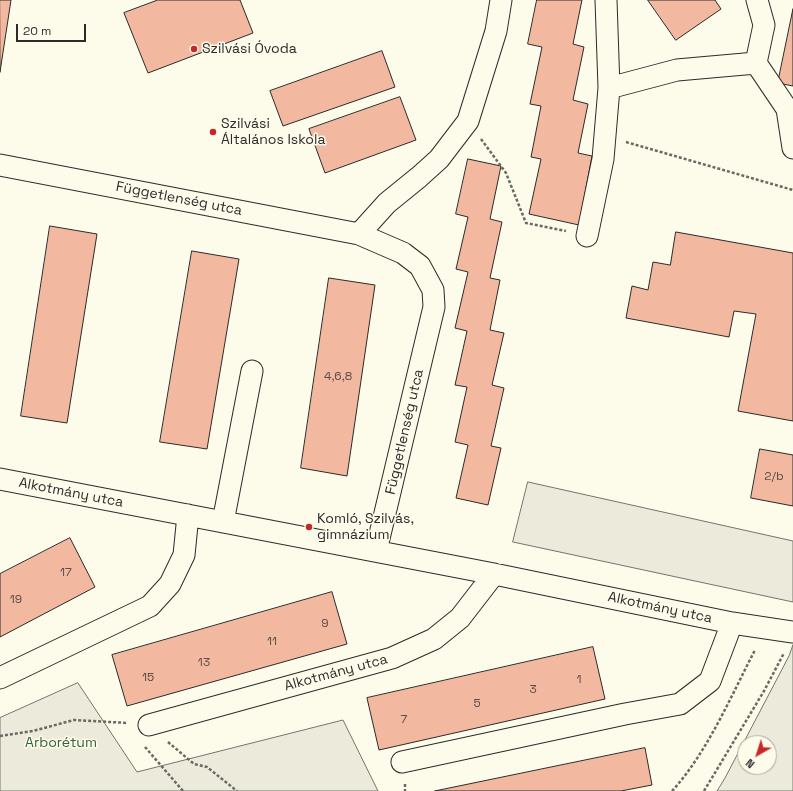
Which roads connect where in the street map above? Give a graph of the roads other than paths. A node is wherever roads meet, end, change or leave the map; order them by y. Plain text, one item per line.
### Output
1 (501, 0) edge
2 (606, 0) edge
3 (757, 0) edge
4 (756, 63) junction
5 (609, 88) junction
6 (793, 148) edge
7 (0, 165) edge
8 (359, 234) junction
9 (587, 236) road end
10 (252, 371) dead end
11 (0, 479) edge
12 (188, 515) junction
13 (223, 522) junction
14 (376, 551) junction
15 (494, 574) junction
16 (732, 623) junction
17 (790, 631) edge
18 (0, 678) edge
19 (140, 727) road end
20 (402, 762) dead end

1 - 8 street
2 - 5 street
3 - 4 street
4 - 5 street
4 - 6 street
5 - 9 street
7 - 8 street, Függetlenség utca
8 - 14 street, Függetlenség utca
10 - 13 street
11 - 12 street, Alkotmány utca
12 - 13 street, Alkotmány utca
12 - 18 street
13 - 14 street, Alkotmány utca
14 - 15 street, Alkotmány utca
15 - 16 street, Alkotmány utca
15 - 19 street, Alkotmány utca
16 - 17 street, Alkotmány utca
16 - 20 street, Alkotmány utca

